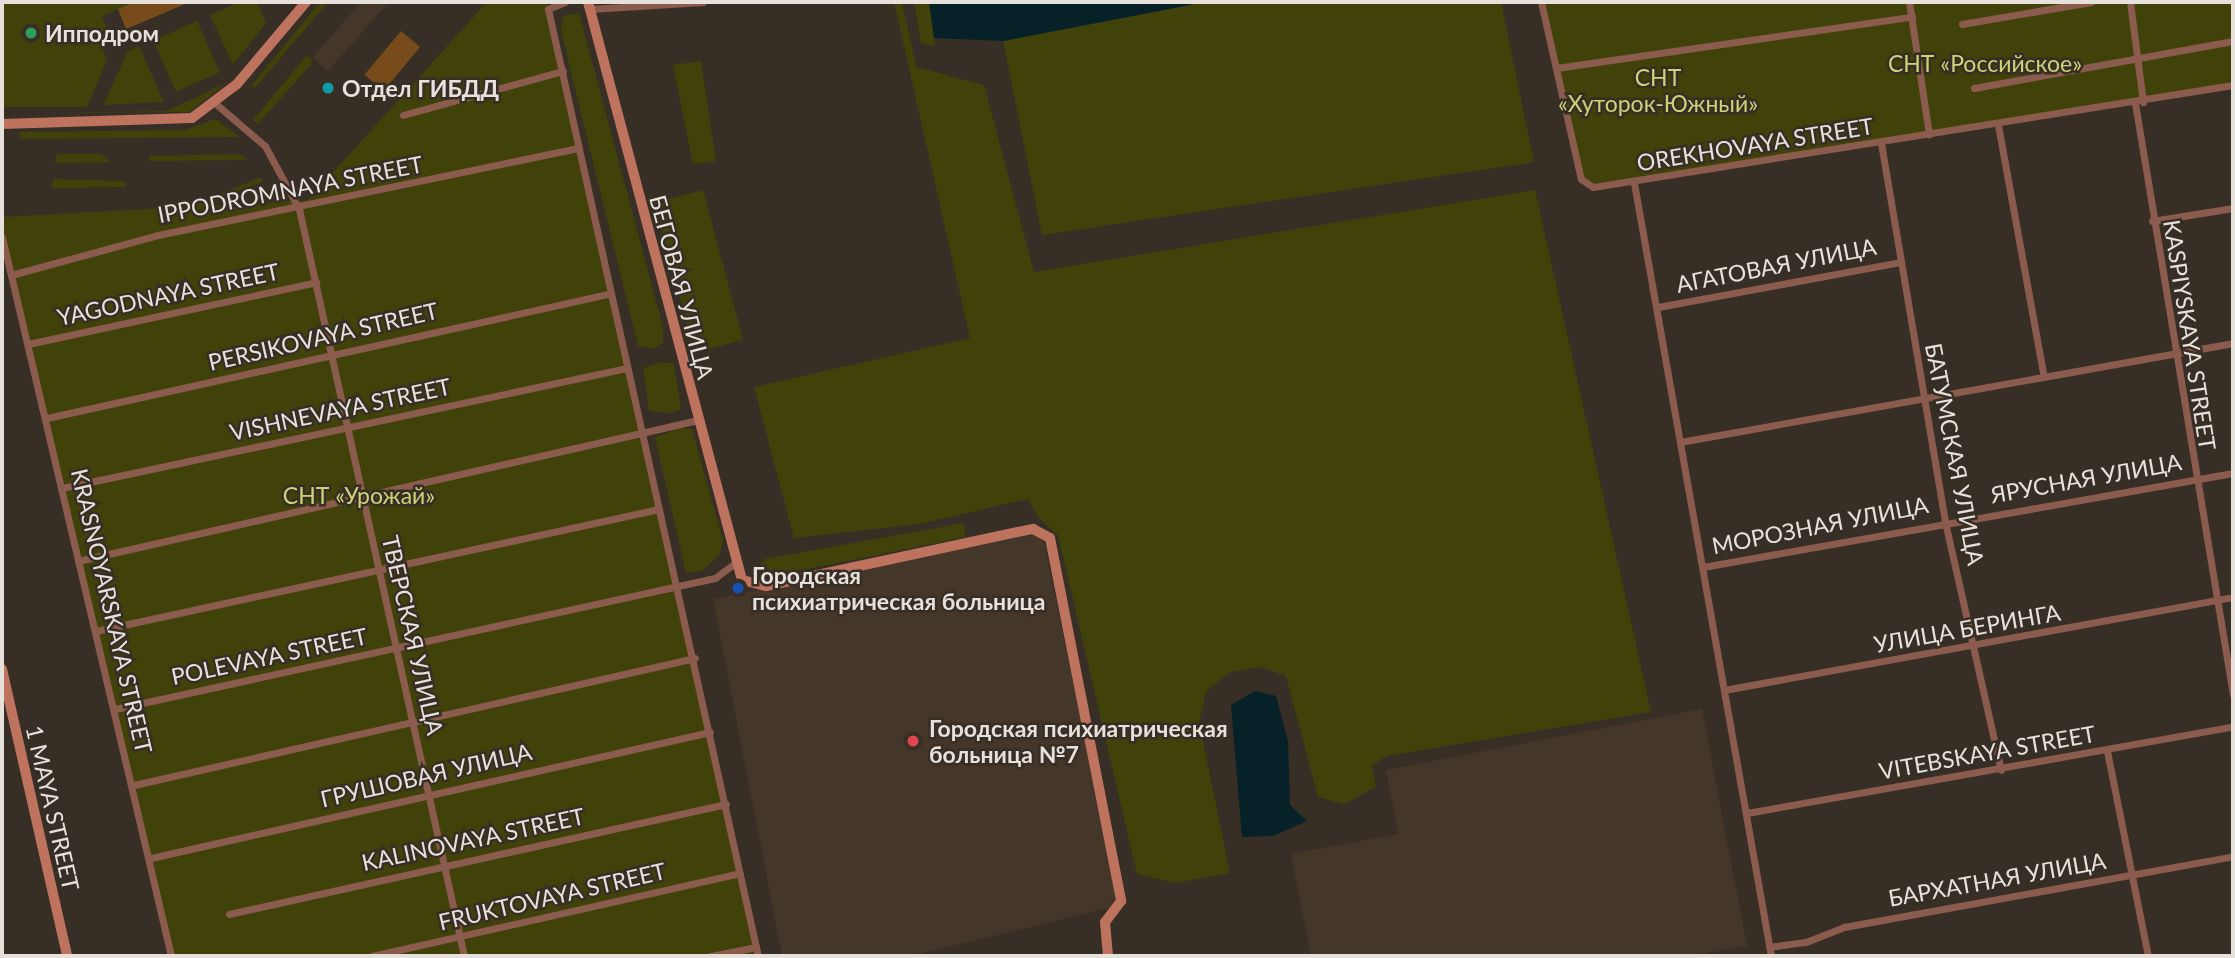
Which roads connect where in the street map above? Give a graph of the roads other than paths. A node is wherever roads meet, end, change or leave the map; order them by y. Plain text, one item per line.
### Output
1 (306, 2) edge
2 (565, 2) edge
3 (703, 2) edge
4 (1541, 2) edge
5 (1909, 2) edge
6 (2091, 2) edge
7 (2130, 2) edge
8 (589, 6) edge
9 (1912, 17) junction
10 (1962, 23) dead end
11 (2233, 41) edge
12 (2138, 60) junction
13 (1556, 68) junction
14 (563, 71) junction
15 (2233, 85) edge
16 (1974, 88) dead end
17 (2139, 103) junction
18 (216, 104) junction
19 (403, 115) dead end
20 (2, 124) edge
21 (1998, 125) junction
22 (1929, 135) junction
23 (1881, 144) junction
24 (579, 148) junction
25 (1634, 183) junction
26 (2233, 208) edge
27 (299, 209) junction
28 (2152, 221) junction
29 (2, 237) edge
30 (1900, 262) junction
31 (11, 275) junction
32 (316, 282) junction
33 (608, 294) junction
34 (1658, 307) junction
35 (2233, 343) edge
36 (29, 344) junction
37 (331, 354) junction
38 (2173, 354) junction
39 (627, 368) junction
40 (2044, 377) junction
41 (1923, 398) junction
42 (47, 418) junction
43 (698, 420) junction
44 (348, 428) junction
45 (641, 436) junction
46 (1680, 442) junction
47 (2233, 473) edge
48 (2194, 480) junction
49 (62, 488) junction
50 (363, 499) junction
51 (659, 509) junction
52 (1945, 522) junction
53 (78, 561) junction
54 (735, 563) junction
55 (1703, 567) junction
56 (379, 571) junction
57 (677, 586) junction
58 (2233, 597) edge
59 (2216, 600) junction
60 (96, 631) junction
61 (1977, 647) junction
62 (396, 648) junction
63 (695, 658) junction
64 (2, 669) edge
65 (1724, 690) junction
66 (2233, 695) edge
67 (115, 709) junction
68 (412, 721) junction
69 (2233, 726) edge
70 (710, 732) junction
71 (2107, 751) junction
72 (2001, 771) junction
73 (134, 785) junction
74 (428, 793) junction
75 (726, 804) junction
76 (1747, 813) junction
77 (2233, 856) edge
78 (151, 858) junction
79 (444, 864) junction
80 (740, 873) junction
81 (2132, 874) junction
82 (229, 914) dead end
83 (460, 936) junction
84 (756, 947) junction
85 (1769, 947) junction
86 (67, 956) edge
87 (171, 956) edge
88 (372, 956) edge
89 (464, 956) edge
90 (711, 956) edge
91 (758, 956) edge
92 (1108, 956) edge
93 (1771, 956) edge
94 (2148, 956) edge

1 - 18 street
2 - 14 street
3 - 8 street
4 - 13 street
5 - 9 street
6 - 10 street
7 - 12 street, KASPIYSKAYA STREET
8 - 43 street, БЕГОВАЯ УЛИЦА
9 - 13 street
9 - 22 street
11 - 12 street
12 - 16 street
12 - 17 street, KASPIYSKAYA STREET
13 - 25 street, OREKHOVAYA STREET
14 - 19 street
14 - 24 street
15 - 17 street, OREKHOVAYA STREET
17 - 21 street, OREKHOVAYA STREET
17 - 28 street, KASPIYSKAYA STREET
18 - 20 street
18 - 27 street, ТВЕРСКАЯ УЛИЦА
21 - 22 street, OREKHOVAYA STREET
21 - 40 street
22 - 23 street, OREKHOVAYA STREET
23 - 25 street, OREKHOVAYA STREET
23 - 30 street, БАТУМСКАЯ УЛИЦА
24 - 27 street, IPPODROMNAYA STREET
24 - 33 street
25 - 34 street
26 - 28 street
27 - 31 street, IPPODROMNAYA STREET
27 - 32 street, ТВЕРСКАЯ УЛИЦА
28 - 38 street, KASPIYSKAYA STREET
29 - 31 street, KRASNOYARSKAYA STREET
30 - 34 street, АГАТОВАЯ УЛИЦА
30 - 41 street, БАТУМСКАЯ УЛИЦА
31 - 36 street, KRASNOYARSKAYA STREET
32 - 36 street, YAGODNAYA STREET
32 - 37 street, ТВЕРСКАЯ УЛИЦА
33 - 37 street, PERSIKOVAYA STREET
33 - 39 street
34 - 46 street
35 - 38 street
36 - 42 street, KRASNOYARSKAYA STREET
37 - 42 street, PERSIKOVAYA STREET
37 - 44 street, ТВЕРСКАЯ УЛИЦА
38 - 40 street
38 - 48 street, KASPIYSKAYA STREET
39 - 44 street, VISHNEVAYA STREET
39 - 45 street
40 - 41 street
41 - 46 street
41 - 52 street, БАТУМСКАЯ УЛИЦА
42 - 49 street, KRASNOYARSKAYA STREET
43 - 45 street
43 - 54 street, БЕГОВАЯ УЛИЦА
44 - 49 street, VISHNEVAYA STREET
44 - 50 street, ТВЕРСКАЯ УЛИЦА
45 - 50 street
45 - 51 street
46 - 55 street
47 - 48 street, ЯРУСНАЯ УЛИЦА
48 - 52 street, ЯРУСНАЯ УЛИЦА
48 - 59 street, KASPIYSKAYA STREET
49 - 53 street, KRASNOYARSKAYA STREET
50 - 53 street
50 - 56 street, ТВЕРСКАЯ УЛИЦА
51 - 56 street
51 - 57 street
52 - 55 street, МОРОЗНАЯ УЛИЦА
52 - 61 street, БАТУМСКАЯ УЛИЦА
53 - 60 street, KRASNOYARSKAYA STREET
54 - 57 street, POLEVAYA STREET
54 - 92 street, БЕГОВАЯ УЛИЦА
55 - 65 street
56 - 60 street
56 - 62 street, ТВЕРСКАЯ УЛИЦА
57 - 62 street, POLEVAYA STREET
57 - 63 street
58 - 59 street, УЛИЦА БЕРИНГА
59 - 61 street, УЛИЦА БЕРИНГА
59 - 66 street, KASPIYSKAYA STREET
60 - 67 street, KRASNOYARSKAYA STREET
61 - 65 street, УЛИЦА БЕРИНГА
61 - 72 street, БАТУМСКАЯ УЛИЦА
62 - 67 street, POLEVAYA STREET
62 - 68 street, ТВЕРСКАЯ УЛИЦА
63 - 68 street
63 - 70 street
64 - 86 street, 1 MAYA STREET
65 - 76 street
67 - 73 street, KRASNOYARSKAYA STREET
68 - 73 street
68 - 74 street, ТВЕРСКАЯ УЛИЦА
69 - 71 street, VITEBSKAYA STREET
70 - 74 street, ГРУШОВАЯ УЛИЦА
70 - 75 street
71 - 72 street, VITEBSKAYA STREET
71 - 81 street
72 - 76 street, VITEBSKAYA STREET
73 - 78 street, KRASNOYARSKAYA STREET
74 - 78 street, ГРУШОВАЯ УЛИЦА
74 - 79 street, ТВЕРСКАЯ УЛИЦА
75 - 79 street, KALINOVAYA STREET
75 - 80 street
76 - 85 street
77 - 81 street, БАРХАТНАЯ УЛИЦА
78 - 87 street, KRASNOYARSKAYA STREET
79 - 82 street, KALINOVAYA STREET
79 - 83 street, ТВЕРСКАЯ УЛИЦА
80 - 83 street, FRUKTOVAYA STREET
80 - 84 street
81 - 85 street, БАРХАТНАЯ УЛИЦА
81 - 94 street
83 - 88 street, FRUKTOVAYA STREET
83 - 89 street, ТВЕРСКАЯ УЛИЦА
84 - 90 street
84 - 91 street
85 - 93 street

